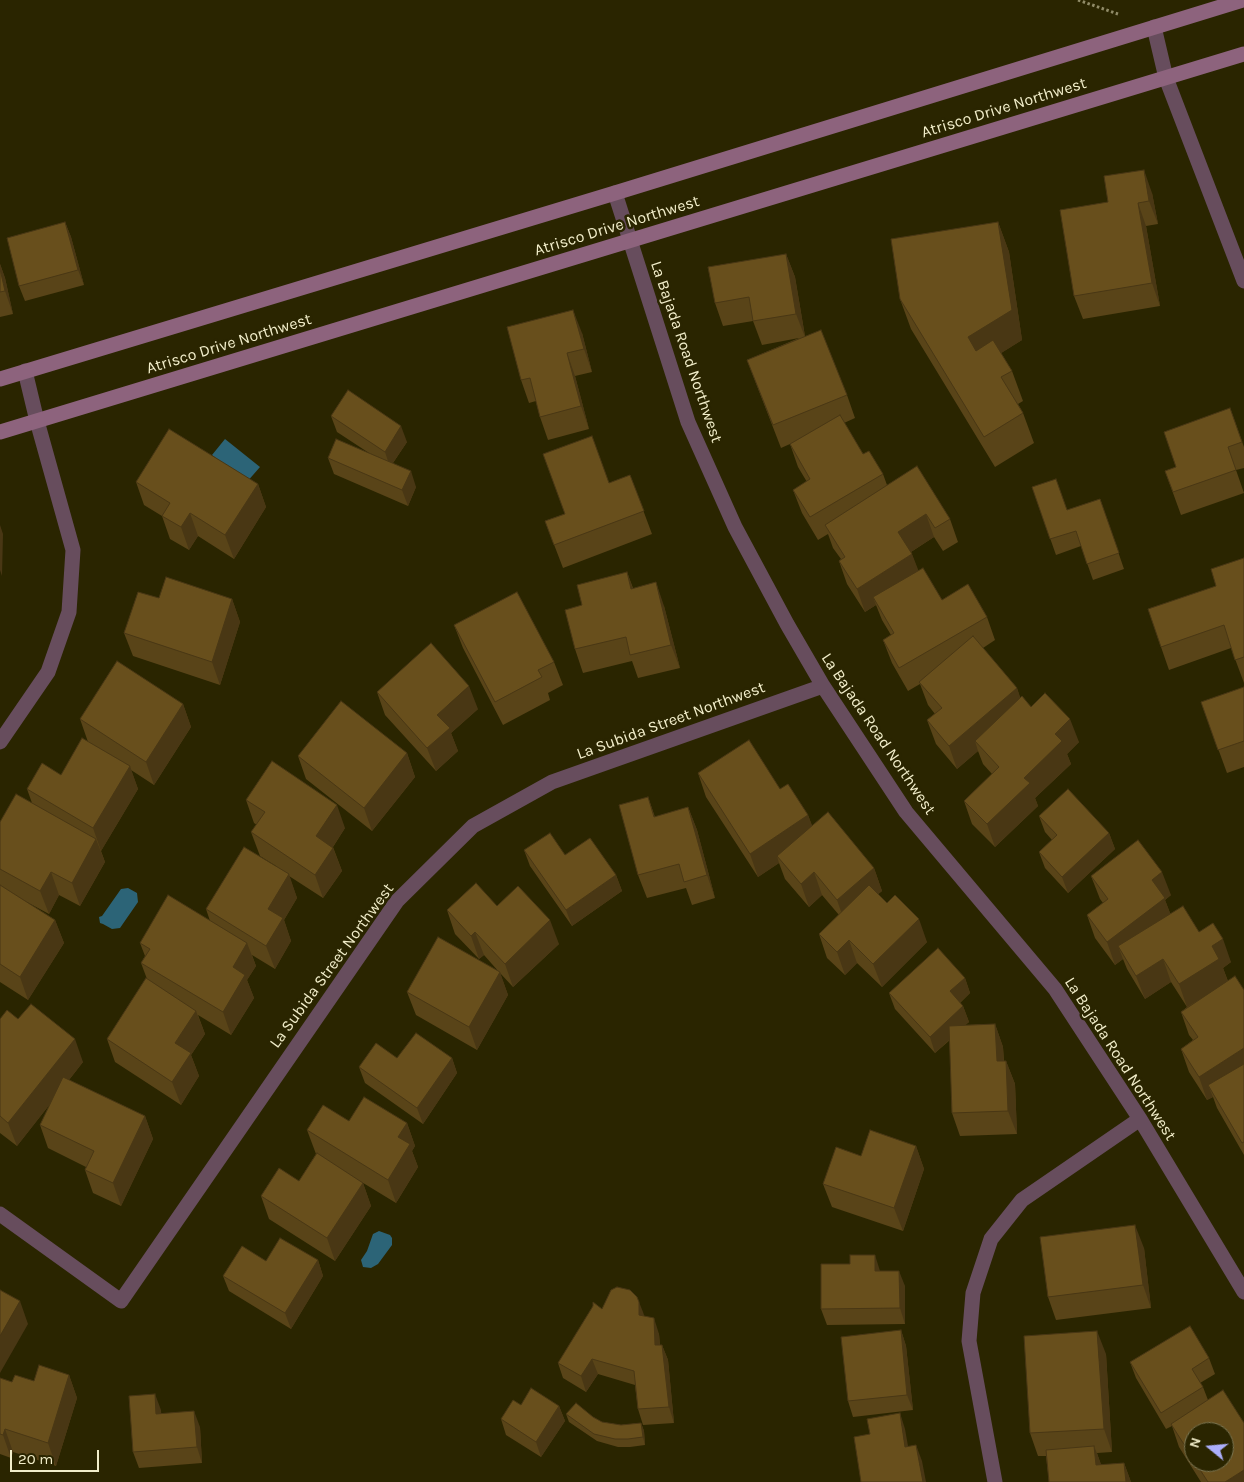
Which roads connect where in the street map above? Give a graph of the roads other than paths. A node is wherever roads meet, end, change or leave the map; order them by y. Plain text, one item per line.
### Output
1 (1243, 0) edge
2 (1154, 27) junction
3 (1244, 54) edge
4 (1166, 78) junction
5 (615, 193) junction
6 (629, 240) junction
7 (1244, 281) edge
8 (26, 371) junction
9 (0, 379) edge
10 (37, 421) junction
11 (0, 432) edge
12 (822, 686) junction
13 (0, 742) edge
14 (1140, 1119) junction
15 (0, 1214) edge
16 (1244, 1292) edge
17 (995, 1482) edge

1 - 2 main road, Atrisco Drive Northwest
2 - 4 street
2 - 5 main road, Atrisco Drive Northwest
3 - 4 main road, Atrisco Drive Northwest
4 - 6 main road, Atrisco Drive Northwest
4 - 7 street
5 - 6 street, La Bajada Road Northwest
5 - 8 main road, Atrisco Drive Northwest
6 - 10 main road, Atrisco Drive Northwest
6 - 12 street, La Bajada Road Northwest
8 - 9 main road, Atrisco Drive Northwest
8 - 10 street
10 - 11 main road, Atrisco Drive Northwest
10 - 13 street
12 - 14 street, La Bajada Road Northwest
12 - 15 street, La Subida Street Northwest
14 - 16 street, La Bajada Road Northwest
14 - 17 street

